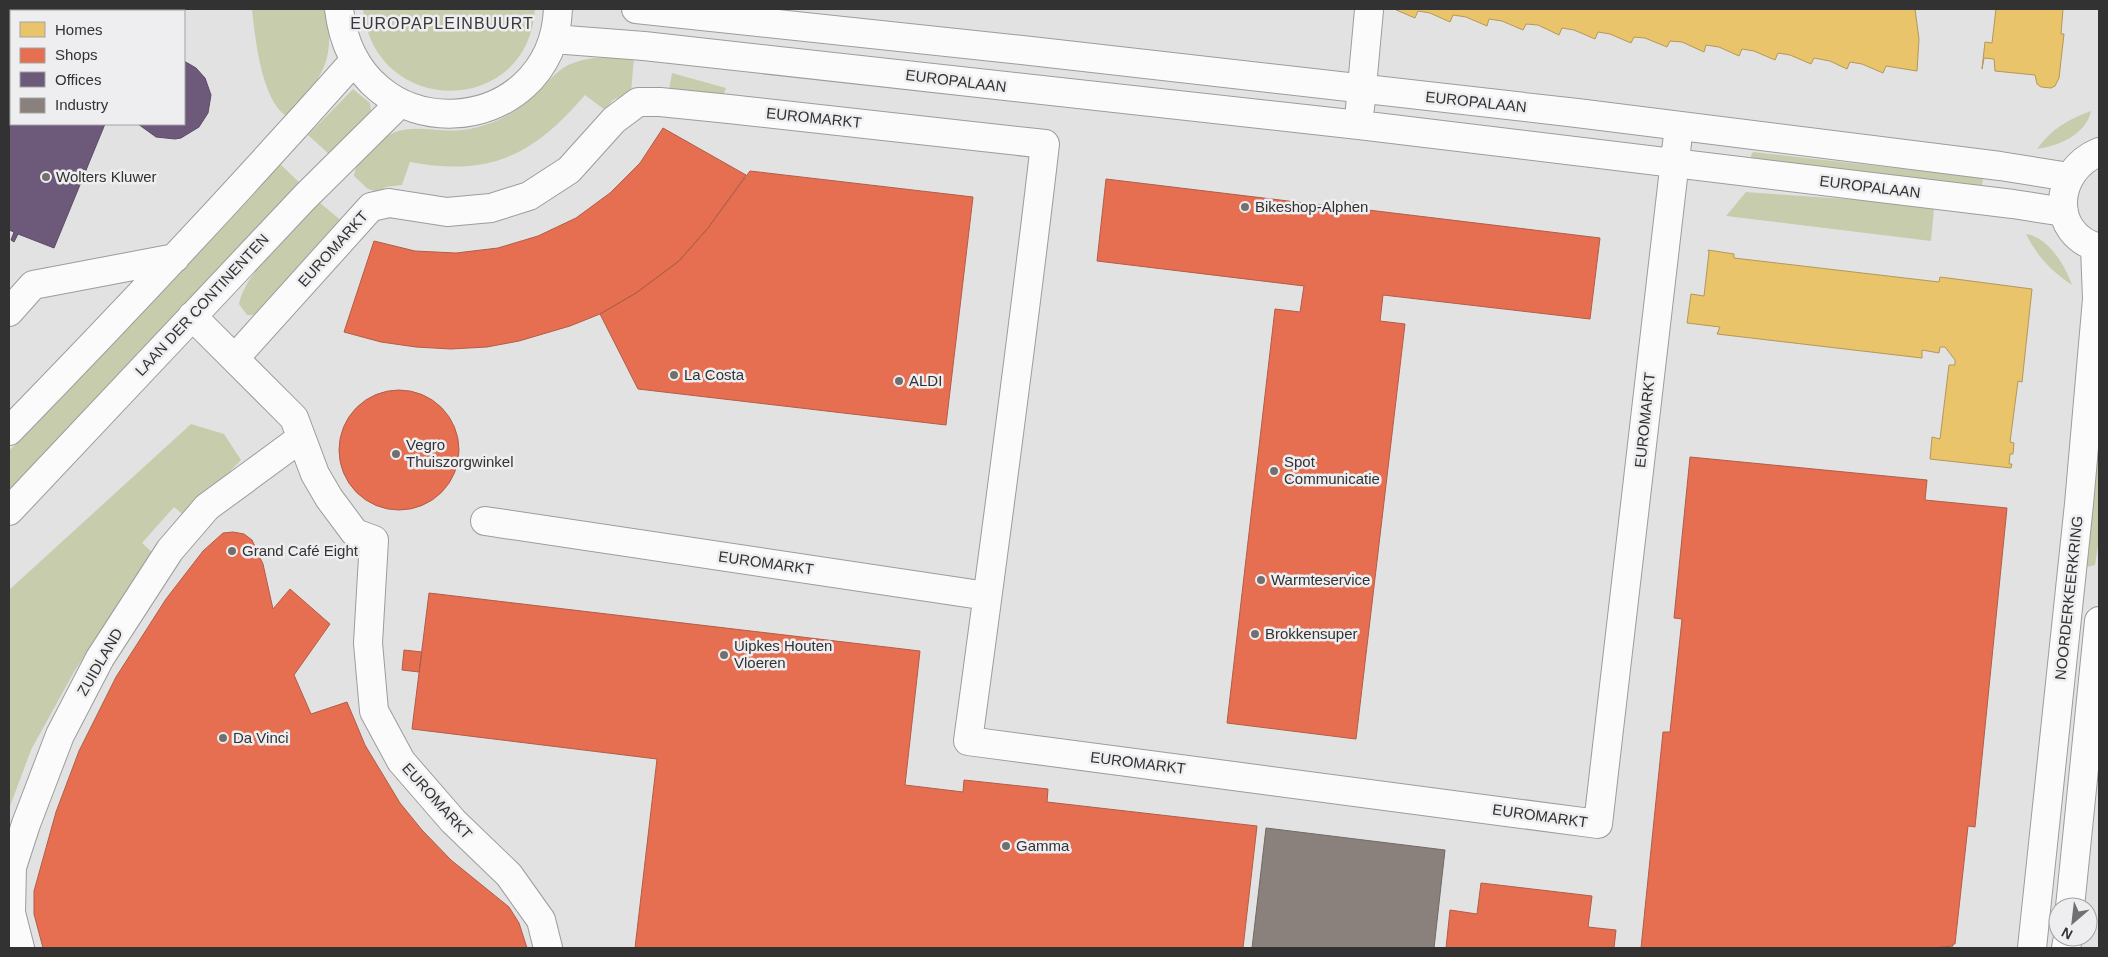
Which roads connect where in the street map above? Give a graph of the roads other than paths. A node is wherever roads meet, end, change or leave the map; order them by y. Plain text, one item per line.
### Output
1 (339, 9) edge
2 (558, 9) edge
3 (636, 9) edge
4 (1369, 10) dead end
5 (553, 39) junction
6 (354, 61) junction
7 (1362, 89) junction
8 (400, 103) junction
9 (1359, 125) junction
10 (1679, 126) junction
11 (2099, 152) edge
12 (1674, 164) junction
13 (2069, 177) junction
14 (2064, 212) junction
15 (2097, 247) edge
16 (175, 258) junction
17 (9, 312) edge
18 (192, 316) junction
19 (235, 358) junction
20 (9, 431) edge
21 (301, 438) junction
22 (9, 511) edge
23 (485, 521) dead end
24 (988, 596) junction
25 (2099, 621) edge
26 (2071, 897) edge
27 (20, 948) edge
28 (548, 948) edge
29 (2032, 948) edge

1 - 6 street
2 - 5 street
3 - 7 street, EUROPALAAN
4 - 7 street
5 - 8 street
5 - 9 street, EUROPALAAN
6 - 8 street
6 - 16 street
7 - 9 street
7 - 10 street, EUROPALAAN
8 - 18 street, LAAN DER CONTINENTEN
9 - 12 street, EUROPALAAN
10 - 12 street
10 - 13 street, EUROPALAAN
11 - 13 street
12 - 14 street, EUROPALAAN
12 - 24 street, EUROMARKT
13 - 14 street
14 - 15 street
15 - 29 street, NOORDERKEERKRING
16 - 17 street
16 - 20 street
18 - 19 street, EUROMARKT
18 - 22 street, LAAN DER CONTINENTEN
19 - 21 street, EUROMARKT
19 - 24 street, EUROMARKT
21 - 27 street, ZUIDLAND
21 - 28 street, EUROMARKT
23 - 24 street, EUROMARKT
25 - 26 street

